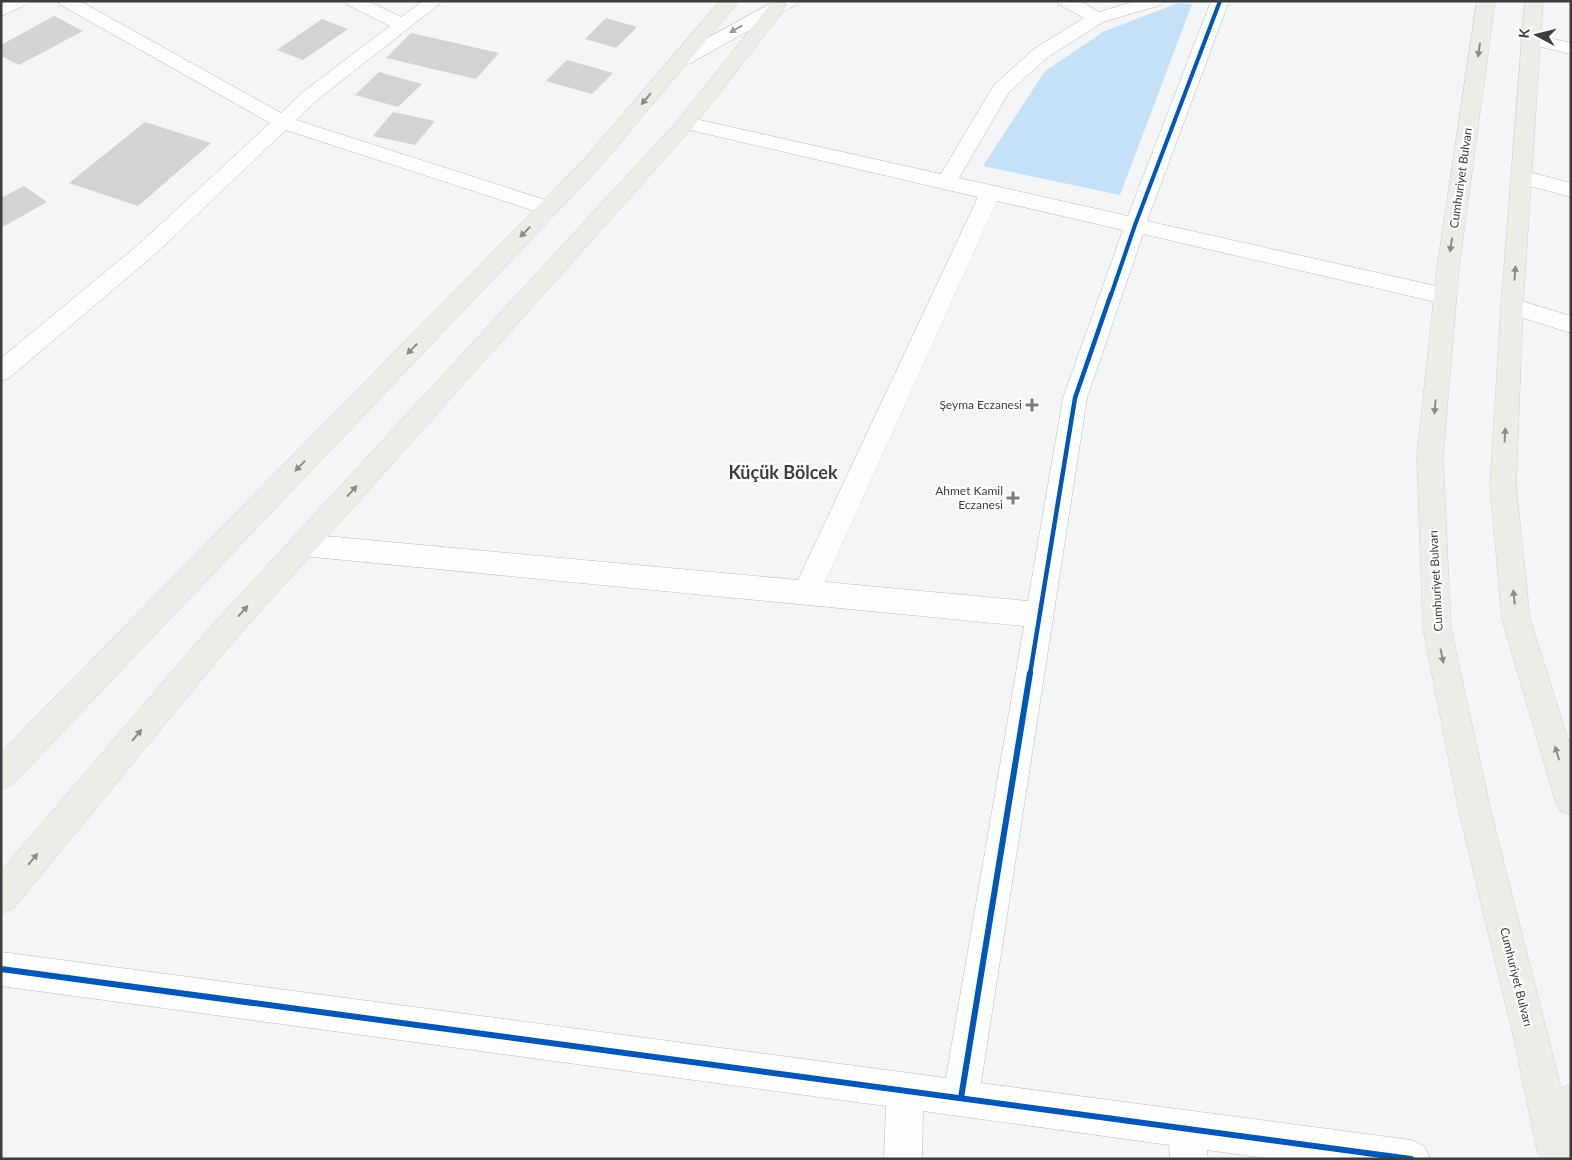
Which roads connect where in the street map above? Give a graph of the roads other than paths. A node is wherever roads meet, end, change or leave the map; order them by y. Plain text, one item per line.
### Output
1 (19, 1) edge
2 (67, 1) edge
3 (354, 1) edge
4 (434, 1) edge
5 (730, 1) edge
6 (1066, 1) edge
7 (1155, 1) edge
8 (1220, 1) edge
9 (1486, 1) edge
10 (1534, 1) edge
11 (784, 3) edge
12 (1, 11) edge
13 (1097, 18) junction
14 (403, 25) junction
15 (1531, 39) junction
16 (1571, 49) edge
17 (678, 62) junction
18 (283, 122) junction
19 (686, 123) junction
20 (1522, 177) junction
21 (947, 182) junction
22 (1571, 190) edge
23 (991, 192) junction
24 (548, 208) junction
25 (1135, 225) junction
26 (1445, 296) junction
27 (1512, 306) junction
28 (1571, 325) edge
29 (1, 372) edge
30 (303, 545) junction
31 (806, 593) junction
32 (1040, 615) junction
33 (1, 774) edge
34 (1571, 800) edge
35 (1, 897) edge
36 (1, 969) edge
37 (904, 1091) junction
38 (961, 1098) junction
39 (1571, 1102) edge
40 (1188, 1144) edge
41 (1556, 1155) edge
42 (903, 1159) edge
43 (1411, 1159) edge

1 - 12 street
2 - 18 street
3 - 14 street
4 - 14 street
5 - 17 main road
6 - 13 street
7 - 13 street
8 - 25 street
9 -> 26 main road, Cumhuriyet Bulvarı
10 - 15 main road
11 -> 17 street
11 - 19 main road
13 - 21 street
14 - 18 street
15 - 16 street
15 - 20 main road
17 -> 24 main road
18 - 24 street
18 - 29 street
19 - 21 street
30 -> 19 main road
20 - 22 street
27 -> 20 main road
21 - 23 street
23 - 25 street
23 - 31 street
24 -> 33 main road
25 - 26 street
25 - 32 street
26 -> 41 main road, Cumhuriyet Bulvarı
27 - 28 street
34 -> 27 main road
30 - 31 street
35 -> 30 main road
31 - 32 street
32 - 38 street
36 - 37 street
37 - 38 street
37 - 42 street
38 - 40 street
39 - 41 main road
40 - 43 street

